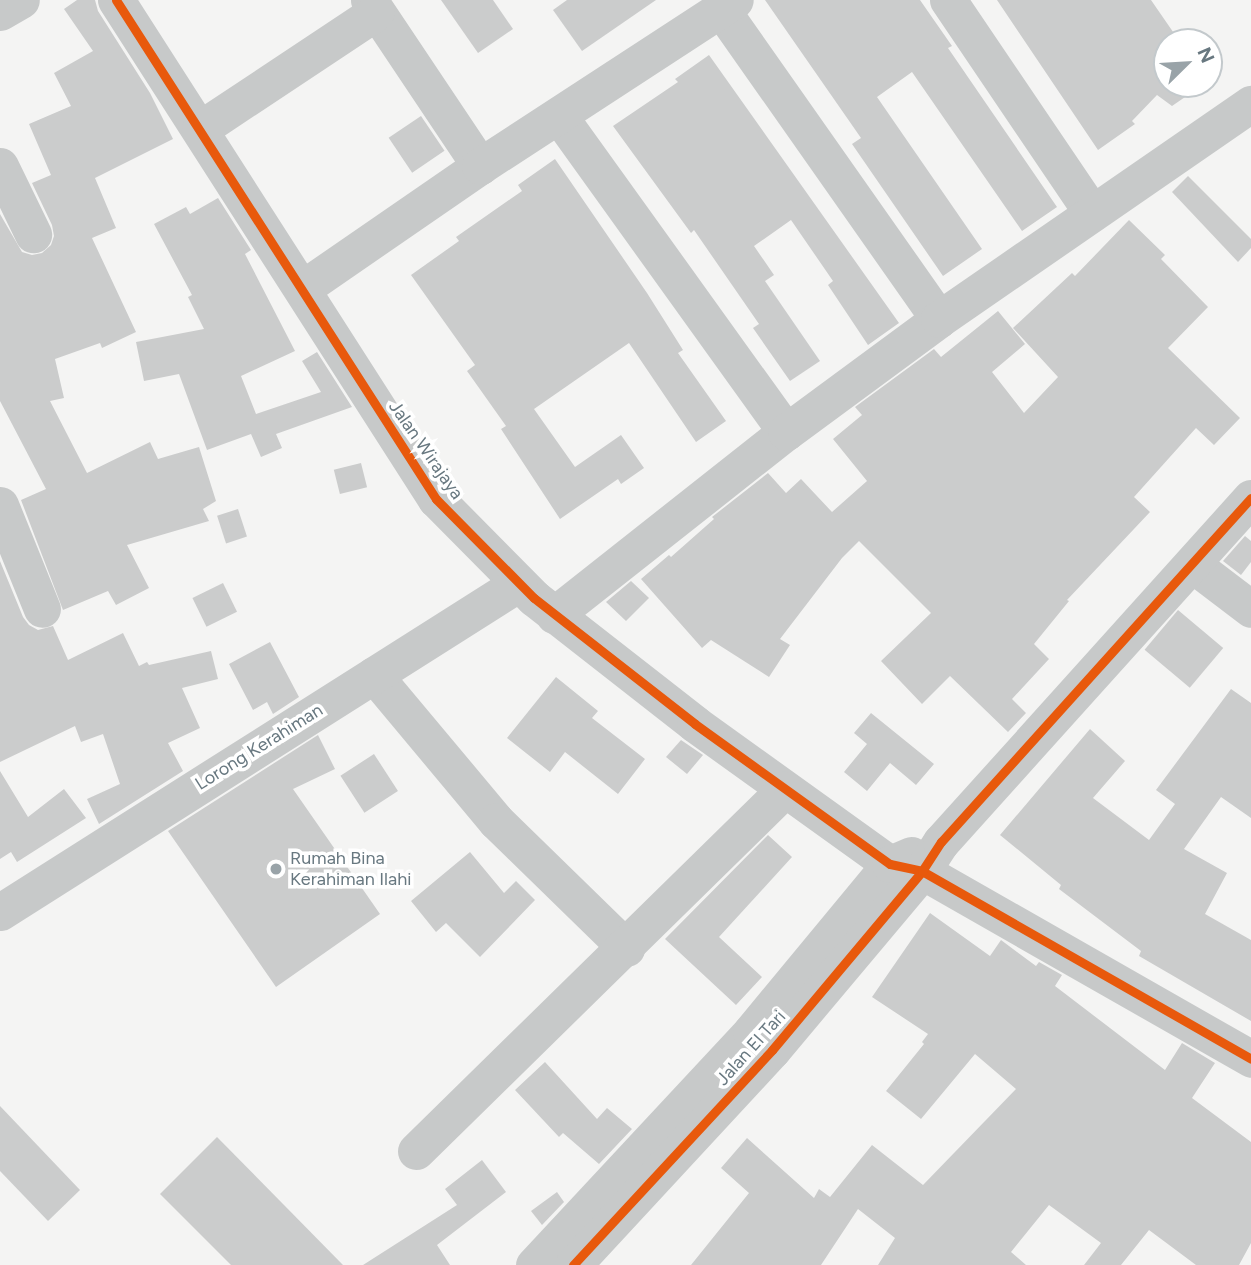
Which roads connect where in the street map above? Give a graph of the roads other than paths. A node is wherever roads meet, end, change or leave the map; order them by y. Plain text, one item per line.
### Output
1 (21, 0) edge
2 (116, 0) edge
3 (948, 0) edge
4 (728, 5) edge
5 (372, 6) edge
6 (0, 12) edge
7 (1251, 104) edge
8 (559, 116) junction
9 (200, 129) junction
10 (0, 166) edge
11 (480, 166) junction
12 (1092, 213) junction
13 (33, 234) dead end
14 (303, 288) junction
15 (939, 319) junction
16 (786, 432) junction
17 (1251, 498) edge
18 (0, 505) edge
19 (1192, 564) junction
20 (519, 583) junction
21 (42, 609) dead end
22 (1251, 609) edge
23 (554, 615) junction
24 (373, 675) junction
25 (784, 790) junction
26 (918, 859) junction
27 (0, 912) edge
28 (626, 948) junction
29 (1251, 1059) edge
30 (416, 1151) dead end
31 (534, 1265) edge
32 (573, 1265) edge

1 - 6 street
2 - 9 street, Jalan Wirajaya
3 - 12 street
4 - 8 street
4 - 15 street
5 - 9 street
5 - 11 street
7 - 12 street
8 - 11 street
8 - 16 street
9 - 14 street, Jalan Wirajaya
10 - 13 street
11 - 14 street
12 - 15 street
14 - 20 street, Jalan Wirajaya
15 - 16 street
16 - 23 street
17 - 19 street
18 - 21 street
19 - 22 street
19 - 26 street
20 - 23 street, Jalan Wirajaya
20 - 24 street, Lorong Kerahiman
23 - 25 street, Jalan Wirajaya
24 - 27 street, Lorong Kerahiman
24 - 28 street
25 - 26 street, Jalan Wirajaya
25 - 28 street
26 - 29 street, Jalan Wirajaya
26 - 31 street, Jalan El Tari
26 - 32 street, Jalan El Tari
28 - 30 street

